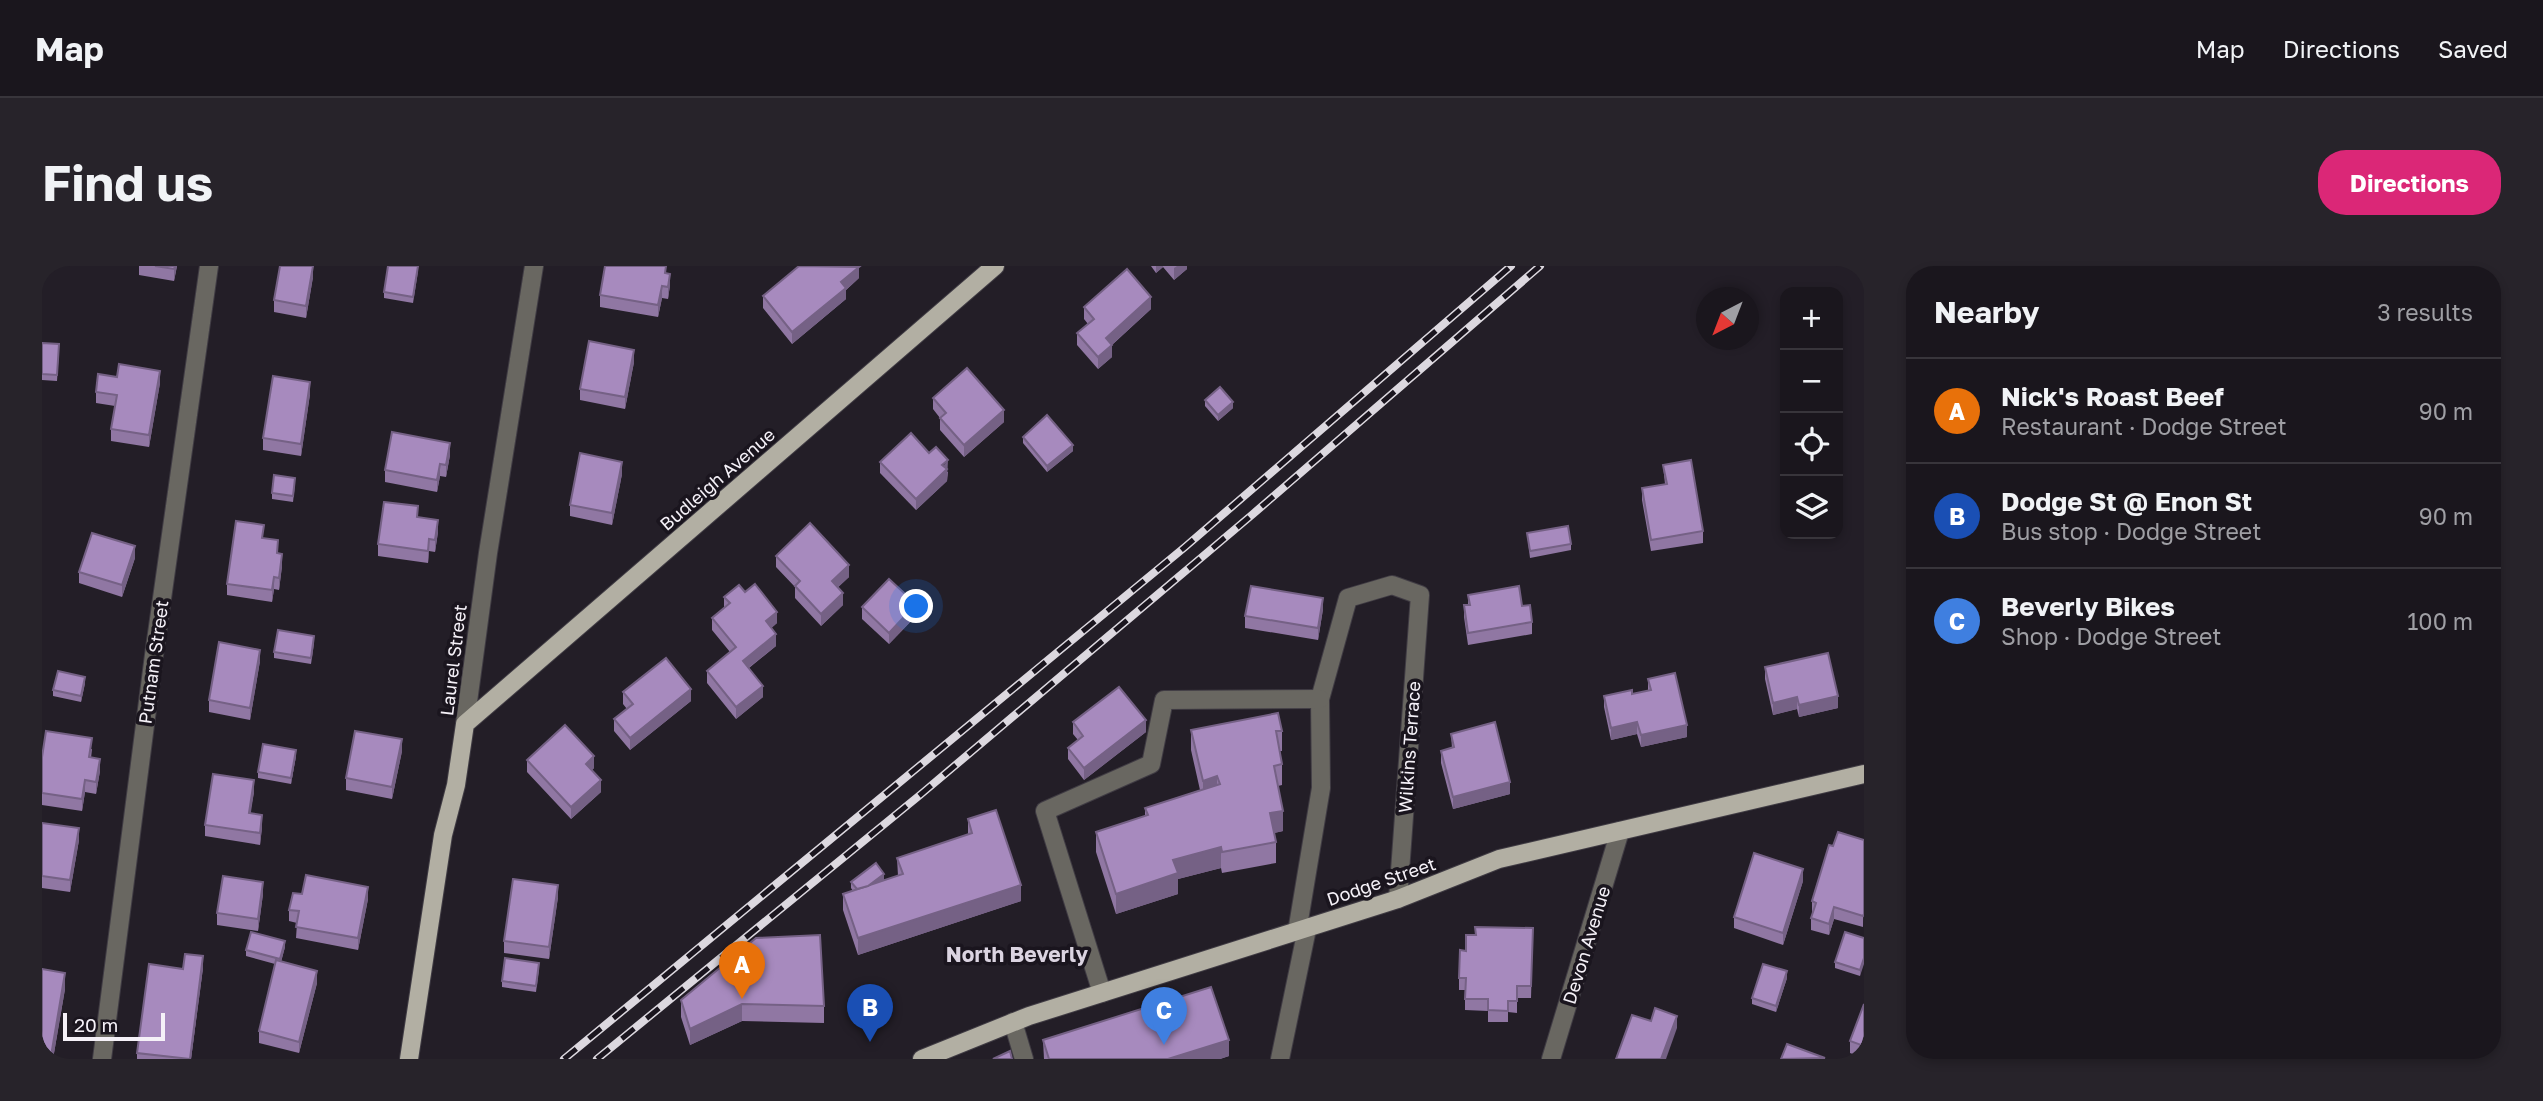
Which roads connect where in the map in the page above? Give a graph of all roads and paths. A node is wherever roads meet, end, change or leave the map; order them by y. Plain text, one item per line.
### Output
1 (209, 266) edge
2 (534, 266) edge
3 (995, 266) edge
4 (1320, 699) junction
5 (466, 724) junction
6 (1864, 774) edge
7 (1620, 831) junction
8 (1398, 899) junction
9 (1302, 930) junction
10 (1102, 993) junction
11 (1013, 1022) junction
12 (102, 1059) edge
13 (409, 1059) edge
14 (922, 1059) edge
15 (1024, 1059) edge
16 (1280, 1059) edge
17 (1551, 1059) edge

1 - 12 street, Putnam Street
2 - 5 street, Laurel Street
3 - 5 main road, Budleigh Avenue
4 - 8 street, Wilkins Terrace
4 - 9 street
4 - 10 street
5 - 13 main road, Laurel Street
6 - 7 main road, Dodge Street
7 - 8 main road, Dodge Street
7 - 17 street, Devon Avenue
8 - 9 main road, Dodge Street
9 - 10 main road, Dodge Street
9 - 16 street
10 - 11 main road, Dodge Street
11 - 14 main road, Dodge Street
11 - 15 street

